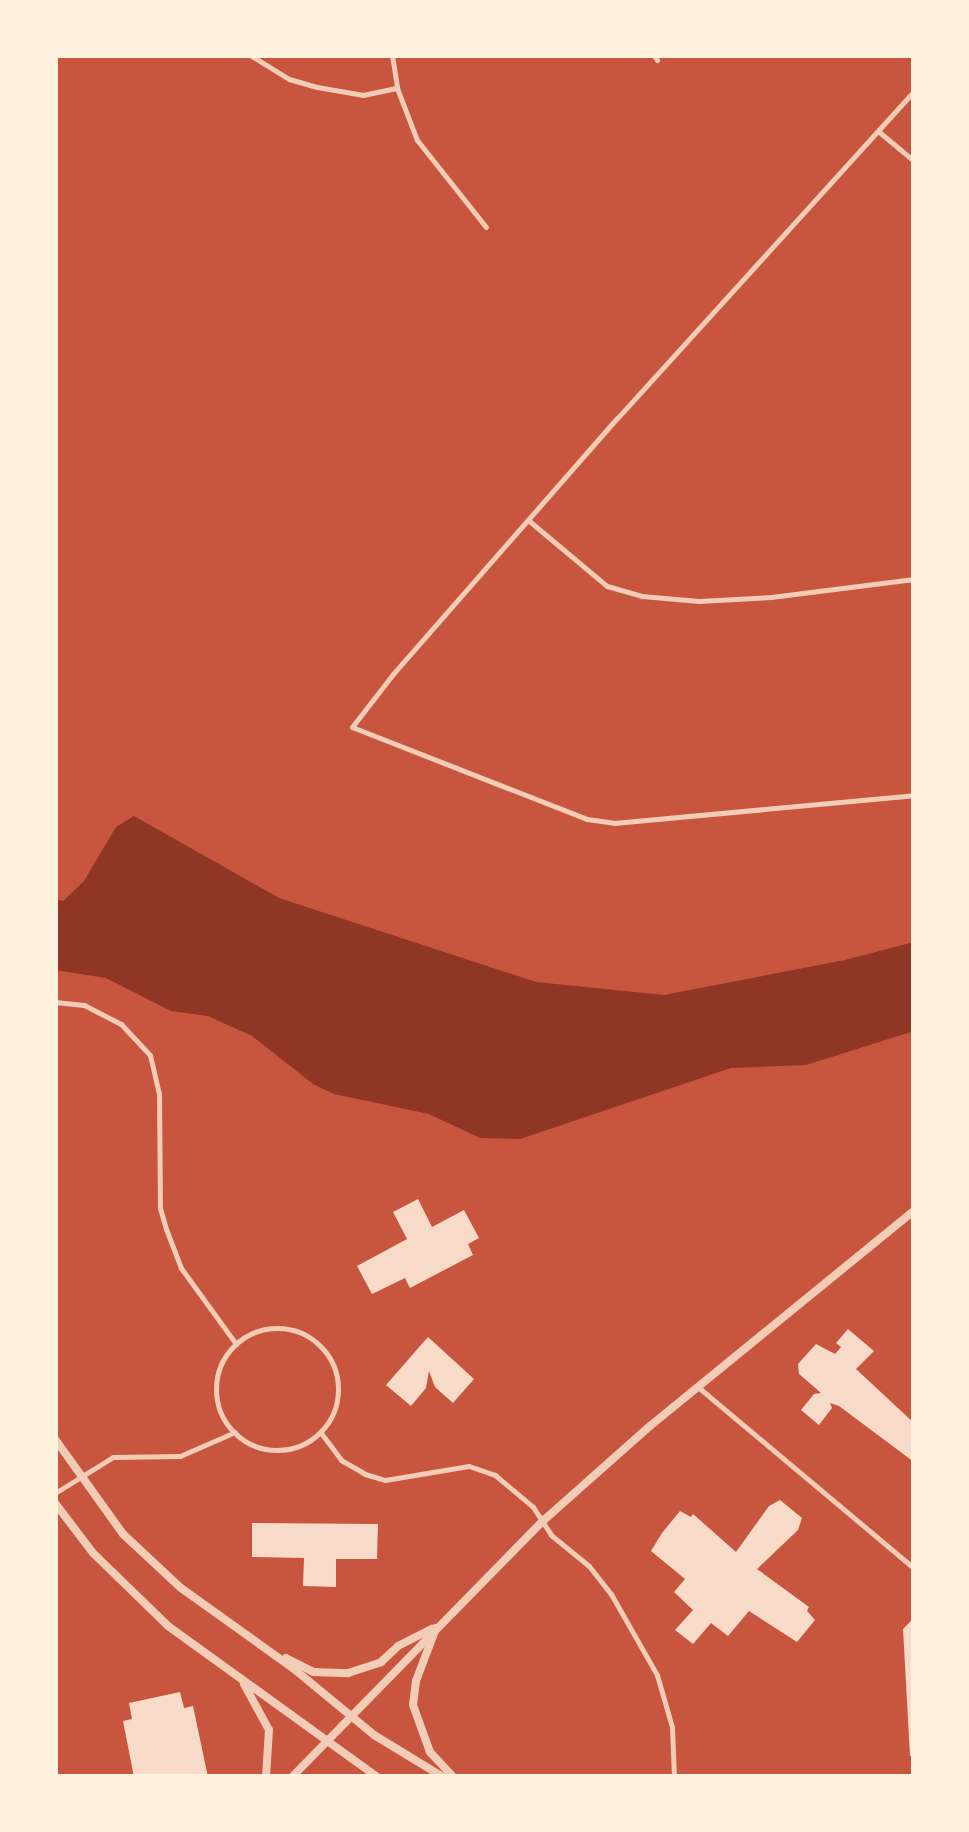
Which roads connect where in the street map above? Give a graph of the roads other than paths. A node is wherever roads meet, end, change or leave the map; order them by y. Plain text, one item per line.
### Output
1 (250, 55) edge
2 (392, 55) edge
3 (398, 88) junction
4 (914, 91) edge
5 (878, 131) junction
6 (914, 161) edge
7 (486, 226) dead end
8 (528, 520) junction
9 (914, 579) edge
10 (914, 795) edge
11 (55, 1002) edge
12 (914, 1211) edge
13 (236, 1344) junction
14 (698, 1387) junction
15 (235, 1432) junction
16 (320, 1434) junction
17 (55, 1439) edge
18 (78, 1478) junction
19 (55, 1493) edge
20 (55, 1503) edge
21 (544, 1520) junction
22 (914, 1568) edge
23 (436, 1628) junction
24 (268, 1649) junction
25 (241, 1680) junction
26 (352, 1715) junction
27 (326, 1741) junction
28 (266, 1777) edge
29 (292, 1777) edge
30 (377, 1777) edge
31 (443, 1777) edge
32 (453, 1777) edge
33 (674, 1777) edge

1 - 3 street
2 - 3 street
3 - 7 street
4 - 5 street
5 - 6 street
5 - 8 street
8 - 9 street
8 - 10 street
11 - 13 street
12 - 14 street
13 - 15 street
13 - 16 street
14 - 21 street
14 - 22 street
15 - 16 street
15 - 18 street
16 - 21 street
17 - 18 street
18 - 19 street
18 - 24 street
20 - 25 street
21 - 23 street
21 - 33 street
23 - 24 street
23 - 26 street
23 - 32 street
24 - 26 street
25 - 27 street
25 - 28 street
26 - 27 street
26 - 31 street
27 - 29 street
27 - 30 street

